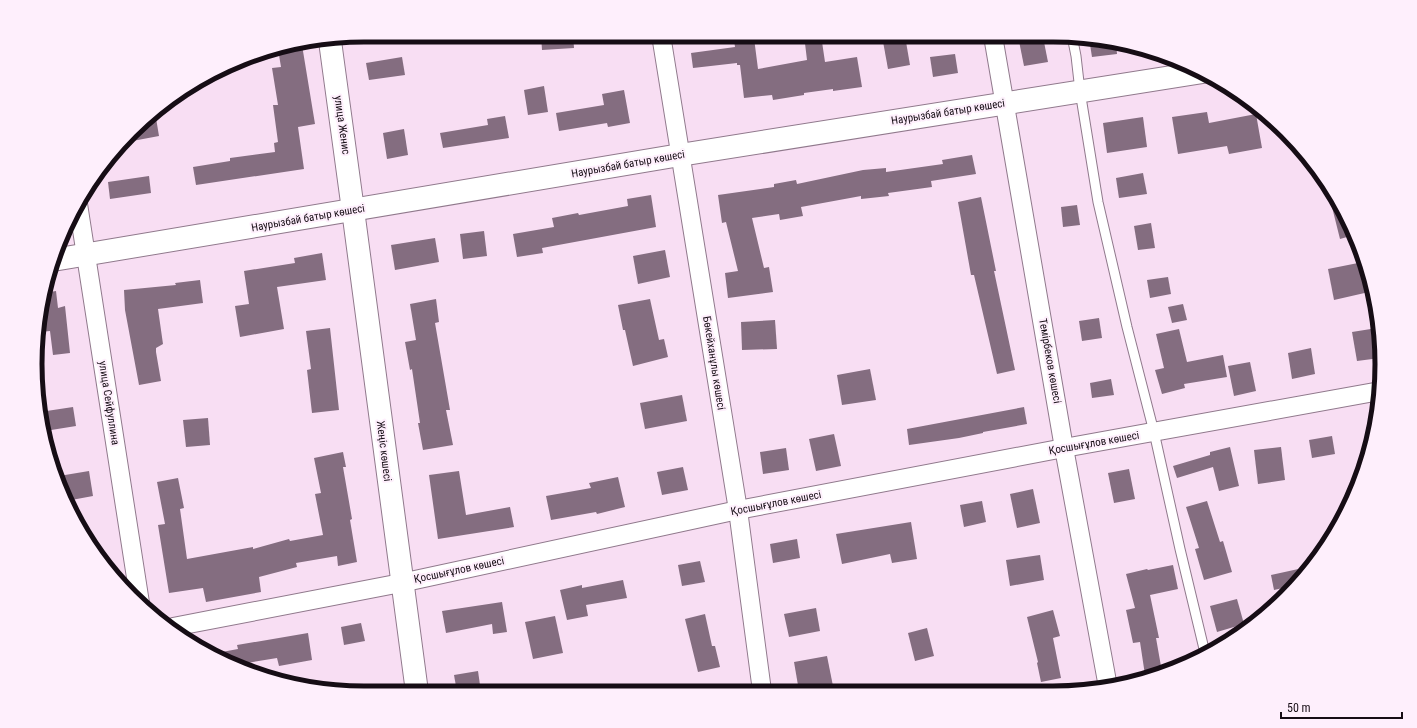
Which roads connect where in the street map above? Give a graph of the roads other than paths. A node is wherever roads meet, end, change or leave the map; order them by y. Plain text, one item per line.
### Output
1 (663, 42) edge
2 (994, 42) edge
3 (1073, 43) edge
4 (330, 44) edge
5 (1192, 74) edge
6 (1080, 91) junction
7 (1005, 103) junction
8 (680, 155) junction
9 (353, 210) junction
10 (79, 213) edge
11 (86, 255) junction
12 (59, 259) edge
13 (1373, 392) edge
14 (1154, 432) junction
15 (1064, 448) junction
16 (738, 510) junction
17 (401, 583) junction
18 (139, 594) edge
19 (177, 626) edge
20 (1204, 648) edge
21 (1107, 681) edge
22 (416, 686) edge
23 (761, 686) edge

1 - 8 street, Бөкейханұлы көшесі
2 - 7 street, Темірбеков көшесі
3 - 6 lane
4 - 9 street, улица Женис
5 - 6 street, Наурызбай батыр көшесі
6 - 7 street, Наурызбай батыр көшесі
6 - 14 lane
7 - 8 street, Наурызбай батыр көшесі
7 - 15 street, Темірбеков көшесі
8 - 9 street, Наурызбай батыр көшесі
8 - 16 street, Бөкейханұлы көшесі
9 - 11 street, Наурызбай батыр көшесі
9 - 17 street, Жеңіс көшесі
10 - 11 street, улица Сейфуллина
11 - 12 street, Наурызбай батыр көшесі
11 - 18 street, улица Сейфуллина
13 - 14 street, Қосшығұлов көшесі
14 - 15 street, Қосшығұлов көшесі
14 - 20 lane
15 - 16 street, Қосшығұлов көшесі
15 - 21 street, Темірбеков көшесі
16 - 17 street, Қосшығұлов көшесі
16 - 23 street, Бөкейханұлы көшесі
17 - 19 street, Қосшығұлов көшесі
17 - 22 street, Жеңіс көшесі

